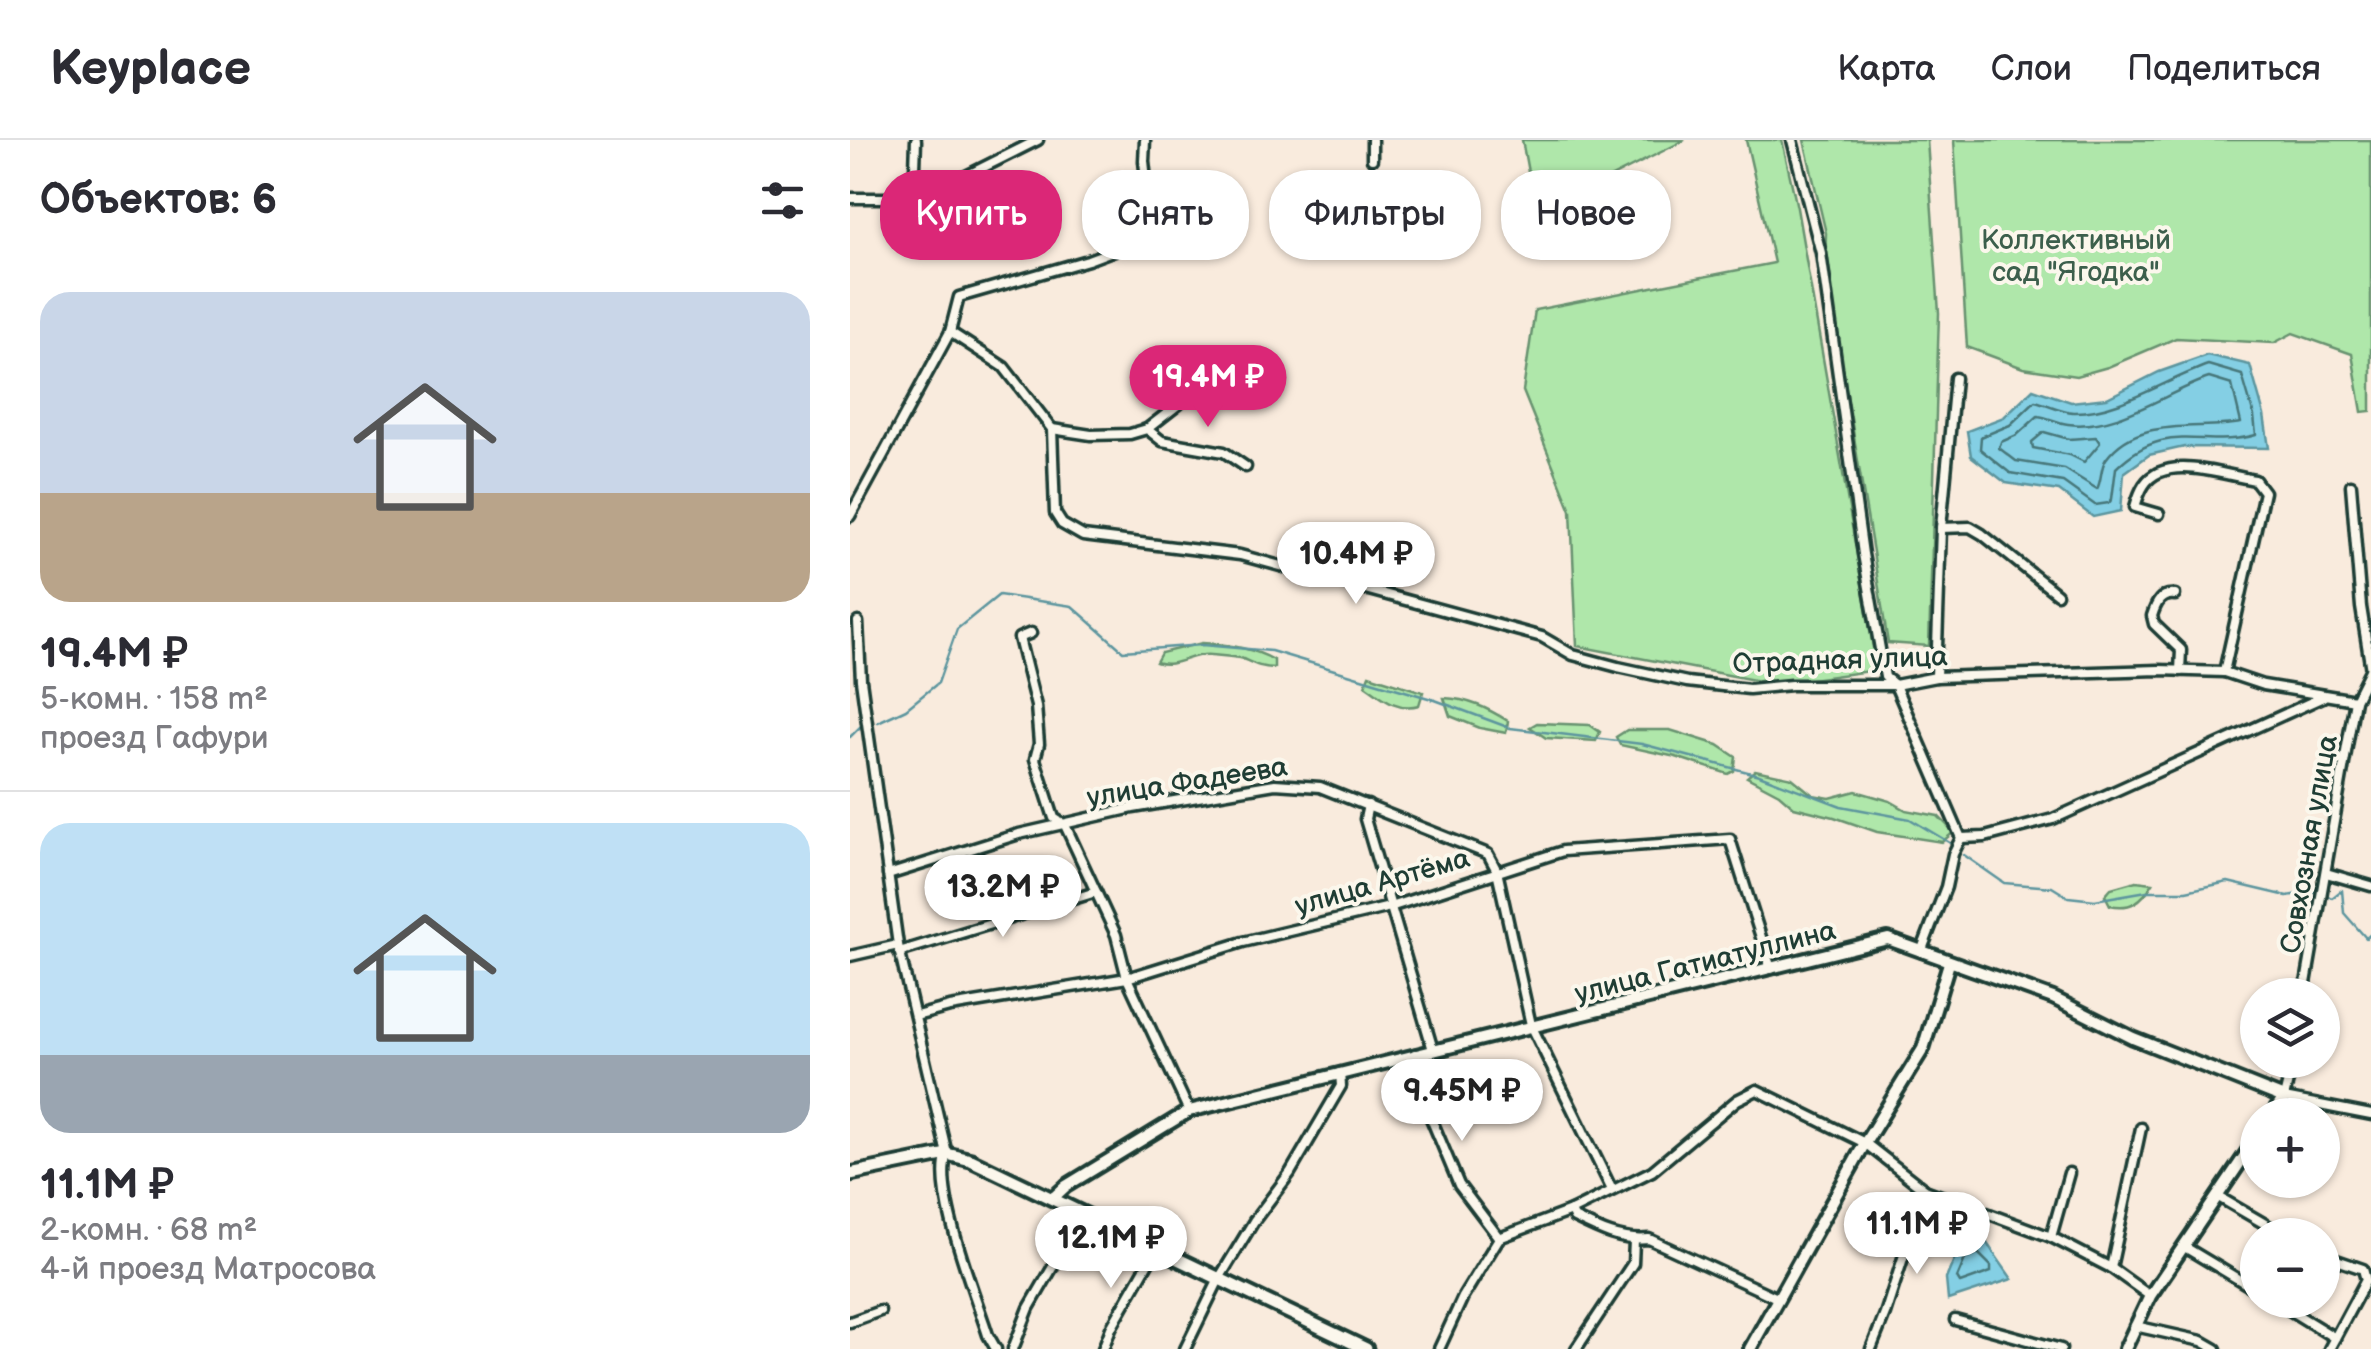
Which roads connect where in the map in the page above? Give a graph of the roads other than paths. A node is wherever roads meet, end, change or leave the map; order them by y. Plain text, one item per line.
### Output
1 (916, 140) edge
2 (1038, 140) edge
3 (1145, 140) edge
4 (1372, 140) edge
5 (1792, 140) edge
6 (1372, 159) dead end
7 (915, 170) edge
8 (978, 170) edge
9 (850, 198) edge
10 (880, 198) edge
11 (950, 332) junction
12 (1239, 358) dead end
13 (1955, 378) dead end
14 (1146, 428) junction
15 (1052, 429) junction
16 (1246, 467) dead end
17 (2351, 485) dead end
18 (2159, 514) dead end
19 (850, 516) edge
20 (1941, 528) junction
21 (2058, 594) dead end
22 (2176, 595) dead end
23 (850, 611) edge
24 (858, 622) junction
25 (1030, 633) dead end
26 (850, 638) edge
27 (2370, 669) edge
28 (2180, 671) junction
29 (2224, 672) junction
30 (1936, 677) junction
31 (1896, 685) junction
32 (2325, 696) junction
33 (2355, 700) junction
34 (1368, 805) junction
35 (1065, 825) junction
36 (1961, 838) junction
37 (1496, 871) junction
38 (2326, 873) junction
39 (888, 875) junction
40 (2371, 886) edge
41 (1096, 892) junction
42 (1390, 907) junction
43 (898, 948) junction
44 (1922, 952) junction
45 (850, 956) edge
46 (1950, 963) junction
47 (1772, 969) junction
48 (1127, 978) junction
49 (2307, 978) edge
50 (916, 1016) junction
51 (1531, 1026) junction
52 (1434, 1050) junction
53 (1414, 1054) junction
54 (1340, 1073) junction
55 (2289, 1078) edge
56 (2284, 1098) joint
57 (2340, 1109) edge
58 (1189, 1111) junction
59 (2371, 1115) edge
60 (2141, 1128) dead end
61 (1865, 1143) junction
62 (947, 1154) junction
63 (2240, 1162) edge
64 (2069, 1173) dead end
65 (850, 1174) edge
66 (1612, 1190) junction
67 (1925, 1190) junction
68 (2217, 1196) junction
69 (1053, 1198) junction
70 (1571, 1211) junction
71 (1084, 1213) junction
72 (2255, 1218) edge
73 (2051, 1237) junction
74 (1499, 1238) junction
75 (1634, 1241) junction
76 (2183, 1246) junction
77 (1156, 1249) junction
78 (2340, 1262) edge
79 (2110, 1268) junction
80 (1220, 1277) junction
81 (2240, 1280) edge
82 (2150, 1296) junction
83 (1777, 1298) junction
84 (880, 1311) dead end
85 (2302, 1318) edge
86 (1955, 1320) dead end
87 (850, 1322) edge
88 (2135, 1326) junction
89 (2335, 1338) junction
90 (996, 1349) edge
91 (1013, 1349) edge
92 (1104, 1349) edge
93 (1186, 1349) edge
94 (1366, 1349) edge
95 (1439, 1349) edge
96 (1576, 1349) edge
97 (1750, 1349) edge
98 (1871, 1349) edge
99 (2060, 1349) edge
100 (2125, 1349) edge
101 (2216, 1349) edge
102 (2329, 1349) edge

1 - 7 street
2 - 8 street
3 - 11 street
4 - 6 street
5 - 31 street
9 - 10 street
11 - 15 street
11 - 19 street
12 - 14 street
13 - 20 street
14 - 15 street
14 - 16 street
15 - 31 street, Отрадная улица
17 - 27 street
18 - 29 street
20 - 21 street
20 - 30 street
22 - 28 street
23 - 24 street
24 - 26 street
24 - 39 street
25 - 35 street
27 - 33 street, Совхозная улица
28 - 29 street, Отрадная улица
28 - 30 street, Отрадная улица
29 - 32 street, Отрадная улица
30 - 31 street, Отрадная улица
31 - 36 street
32 - 33 street, Отрадная улица
32 - 36 street
33 - 38 street, Совхозная улица
34 - 35 street, улица Фадеева
34 - 37 street, улица Фадеева
34 - 42 street
35 - 39 street, улица Фадеева
35 - 41 street
36 - 44 street
37 - 42 street, улица Артёма
37 - 47 street, улица Артёма
37 - 51 street
38 - 40 street
38 - 49 street, Совхозная улица
39 - 43 street
41 - 43 street
41 - 48 street
42 - 48 street, улица Артёма
42 - 52 street
43 - 45 street
43 - 50 street
44 - 46 street, улица Гатиатуллина
44 - 47 street, улица Гатиатуллина
46 - 56 street, улица Гатиатуллина
46 - 61 street
47 - 51 street, улица Гатиатуллина
48 - 50 street, улица Артёма
48 - 58 street
50 - 62 street
51 - 52 street, улица Гатиатуллина
51 - 66 street
52 - 53 street, улица Гатиатуллина
53 - 54 street, улица Гатиатуллина
53 - 74 street
54 - 58 street, улица Гатиатуллина
54 - 80 street
55 - 56 street
57 - 59 street, улица Гатиатуллина
58 - 69 street, улица Гатиатуллина
60 - 79 street
61 - 66 street
61 - 67 street
61 - 83 street
62 - 65 main road
62 - 69 main road
62 - 90 street
63 - 68 street
64 - 73 street
66 - 70 street
67 - 73 street
67 - 98 street
68 - 72 street
68 - 76 street
69 - 71 main road
70 - 74 street
70 - 75 street
71 - 77 main road
71 - 91 street
73 - 79 street
74 - 95 street
75 - 83 street
75 - 96 street
76 - 81 street
76 - 82 street
77 - 80 main road
77 - 92 street
78 - 89 street
79 - 82 street
80 - 93 street
80 - 94 main road
82 - 88 street
83 - 97 street
84 - 87 street
85 - 89 street
86 - 99 street
88 - 100 street
88 - 101 street
89 - 102 street

